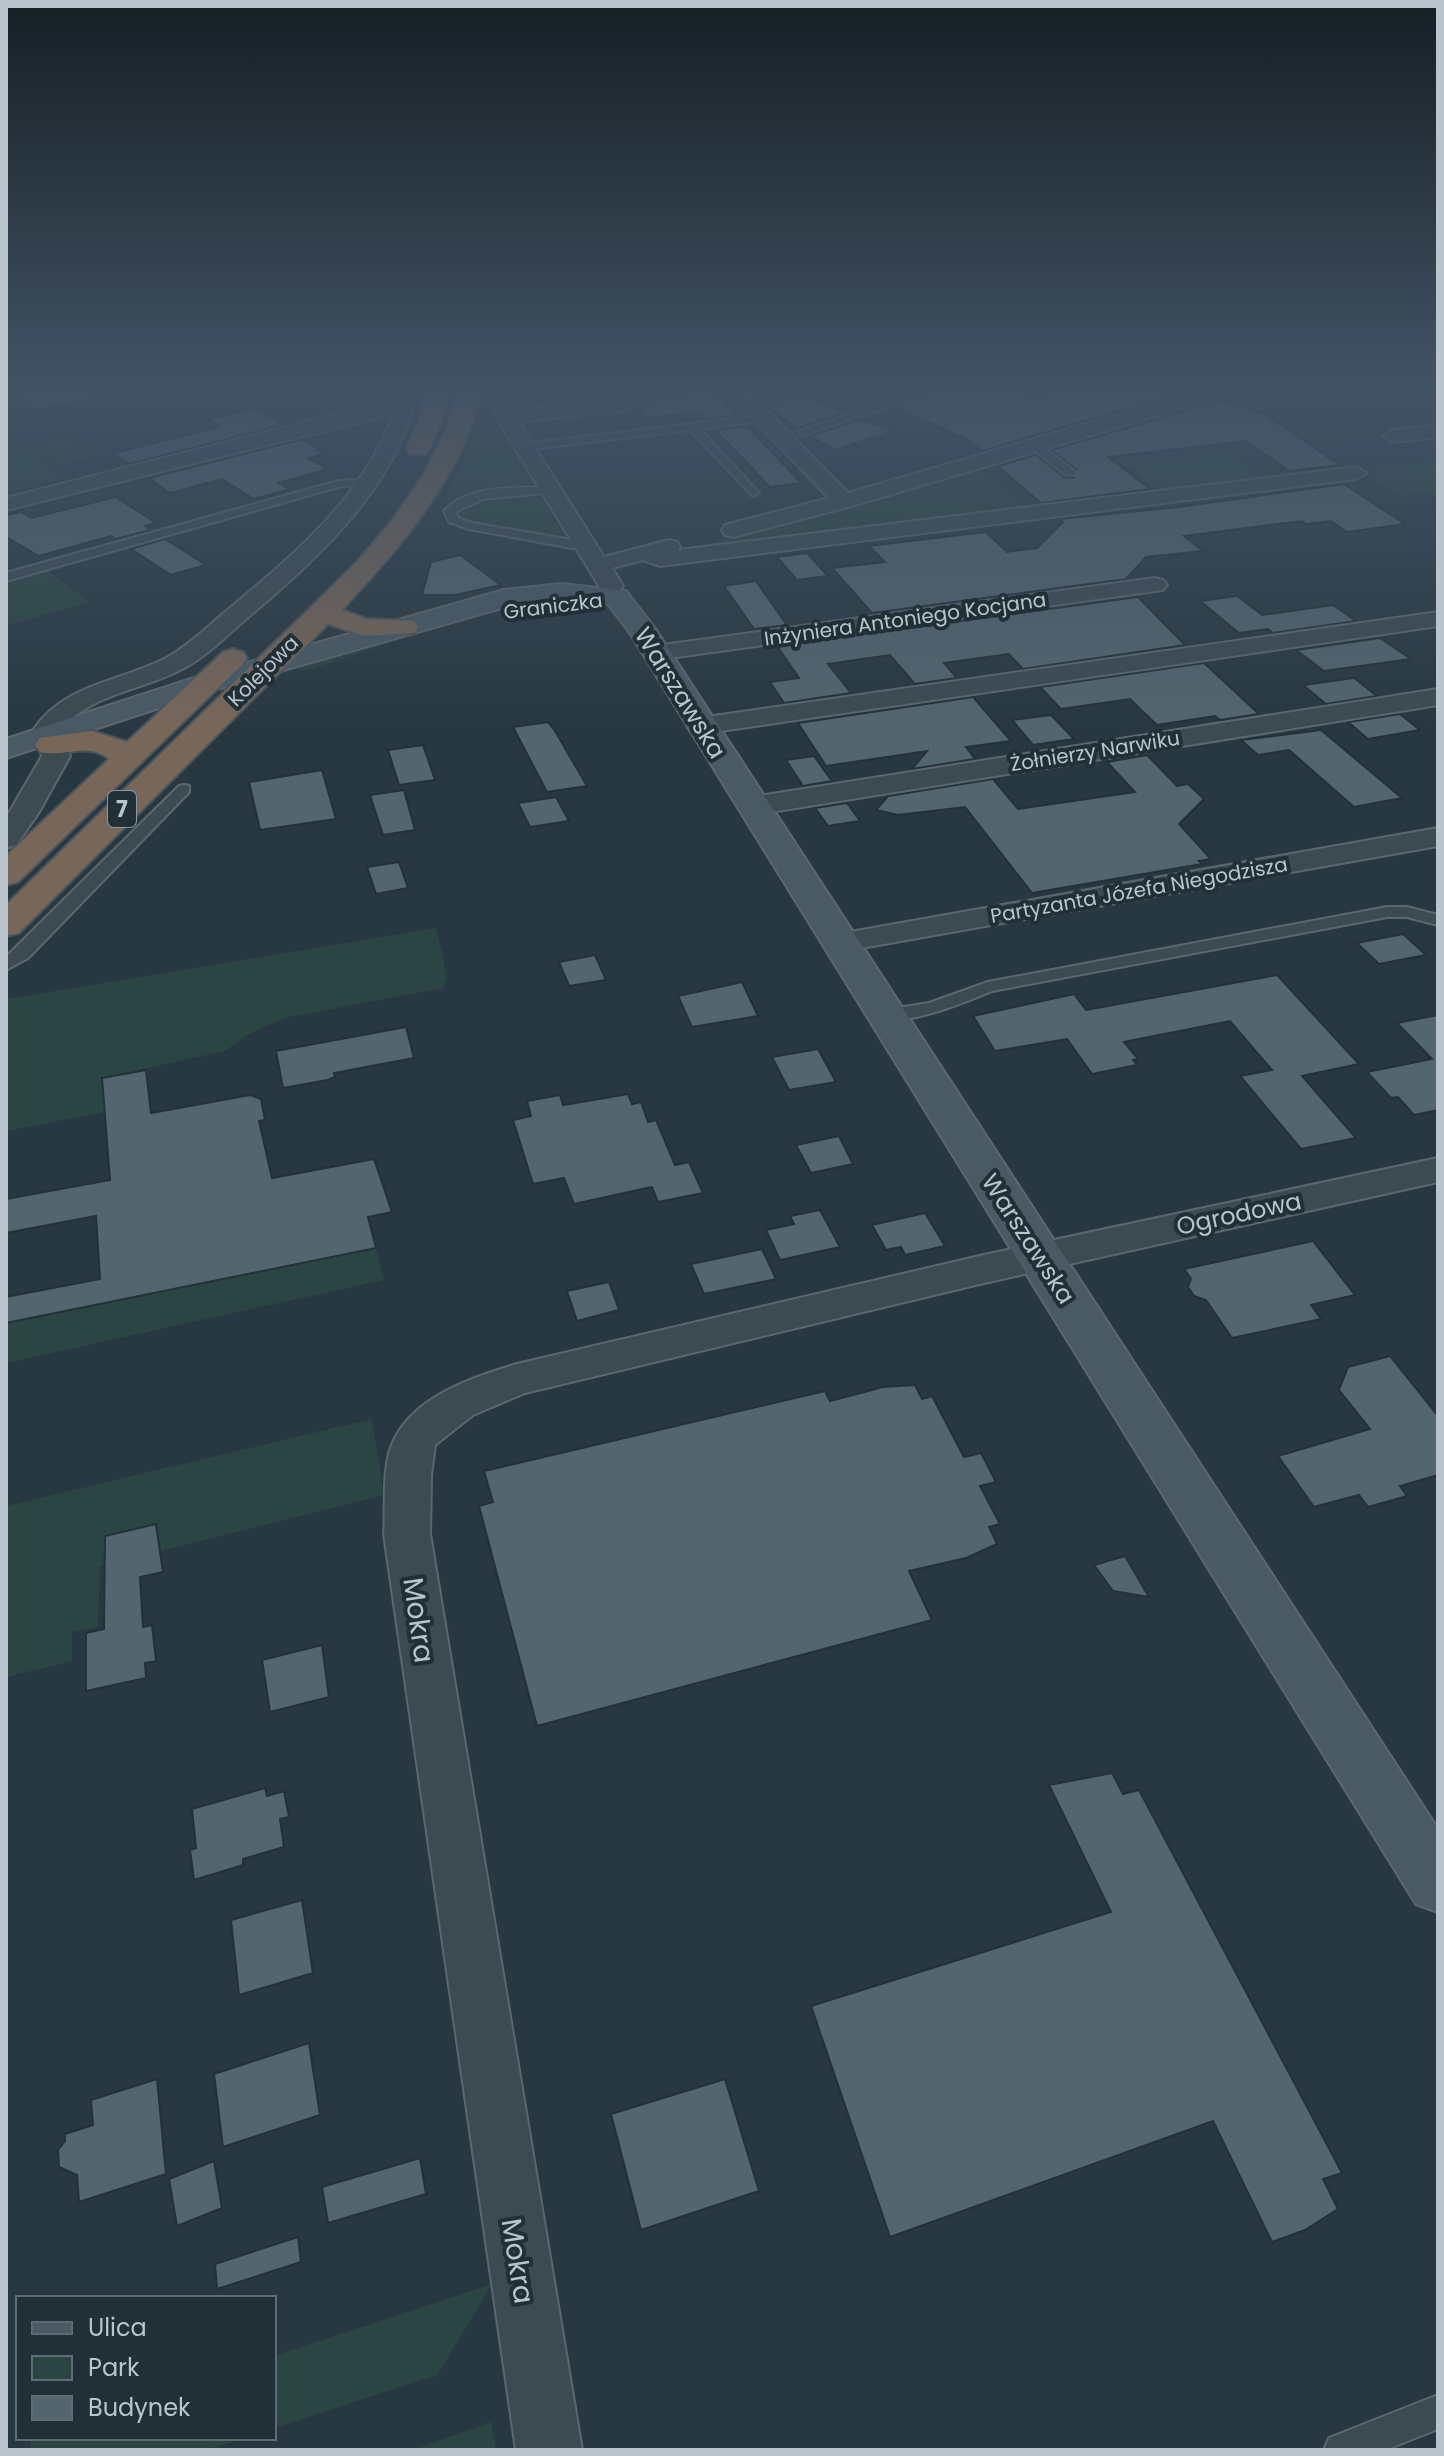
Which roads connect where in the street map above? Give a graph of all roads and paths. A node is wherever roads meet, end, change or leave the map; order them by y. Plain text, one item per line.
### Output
1 (31, 498) edge
2 (290, 498) edge
3 (353, 498) edge
4 (421, 498) edge
5 (475, 498) edge
6 (555, 498) edge
7 (841, 498) edge
8 (856, 498) edge
9 (1157, 498) edge
10 (844, 501) junction
11 (6, 504) edge
12 (370, 520) dead end
13 (584, 542) junction
14 (644, 553) junction
15 (6, 577) edge
16 (607, 581) junction
17 (1155, 585) dead end
18 (322, 612) junction
19 (274, 619) dead end
20 (1438, 619) edge
21 (404, 627) junction
22 (252, 640) dead end
23 (655, 653) junction
24 (267, 665) junction
25 (207, 683) junction
26 (239, 694) junction
27 (1438, 697) edge
28 (179, 710) junction
29 (700, 726) junction
30 (49, 740) junction
31 (6, 749) edge
32 (6, 755) edge
33 (127, 759) junction
34 (184, 789) dead end
35 (752, 806) junction
36 (1438, 837) edge
37 (6, 839) edge
38 (90, 864) junction
39 (6, 875) edge
40 (1438, 920) edge
41 (6, 925) edge
42 (839, 943) junction
43 (6, 965) edge
44 (886, 1015) junction
45 (1438, 1170) edge
46 (1040, 1258) junction
47 (1438, 1883) edge
48 (1438, 2412) edge
49 (549, 2450) edge
50 (1341, 2450) edge

1 - 11 street
2 - 15 lane
3 - 30 street
4 - 18 highway, Kolejowa / 7
5 - 13 lane
6 - 13 street
7 - 10 street
8 - 10 street
9 - 14 street
10 - 14 street
12 - 19 highway, Kolejowa
13 - 16 street
14 - 16 street
16 - 21 street, Graniczka
16 - 23 street, Warszawska
16 - 26 street, Graniczka
17 - 23 street, Inżyniera Antoniego Kocjana
18 - 21 highway
18 - 24 highway, Kolejowa / 7
20 - 29 street
21 - 24 street, Graniczka
22 - 25 highway, Kolejowa / 7
23 - 29 street, Warszawska
24 - 25 street, Graniczka
24 - 26 highway, Kolejowa / 7
25 - 28 highway, Kolejowa / 7
25 - 30 street, Graniczka
26 - 28 street, Graniczka
26 - 38 highway, Kolejowa / 7
27 - 35 street, Żołnierzy Narwiku
28 - 30 street, Graniczka
28 - 33 highway, Kolejowa / 7
29 - 35 street, Warszawska
30 - 31 street
30 - 32 street
30 - 33 highway
30 - 37 street
33 - 39 highway, Kolejowa / 7
34 - 38 lane
35 - 42 street, Warszawska
36 - 42 street, Partyzanta Józefa Niegodzisza
38 - 41 highway, Kolejowa / 7
38 - 43 lane
40 - 44 lane
42 - 44 street, Warszawska
44 - 46 street, Warszawska
45 - 46 street, Ogrodowa
46 - 47 street, Warszawska
46 - 49 street, Mokra
48 - 50 lane

